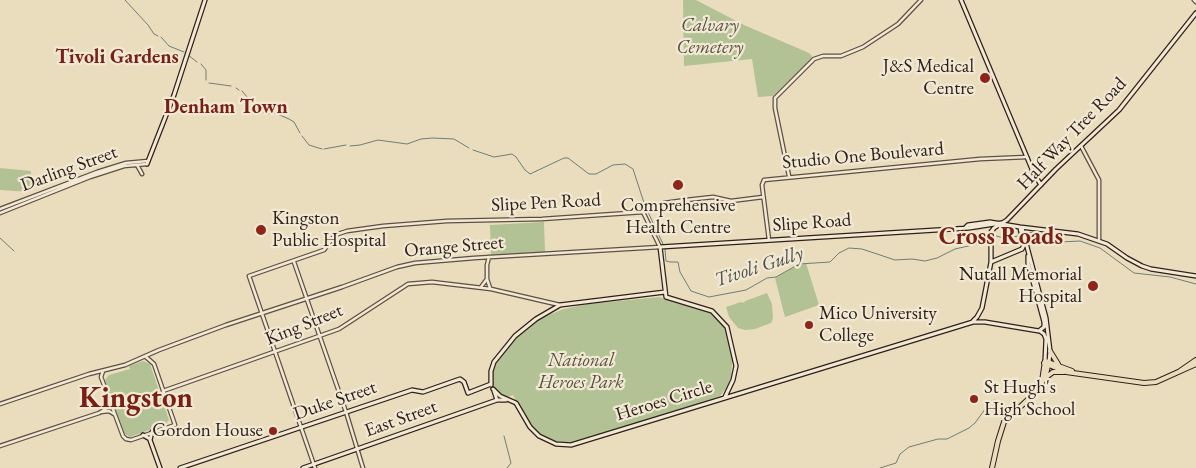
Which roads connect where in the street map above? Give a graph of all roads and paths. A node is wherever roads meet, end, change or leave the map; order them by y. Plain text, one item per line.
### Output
1 (205, 0) edge
2 (921, 0) edge
3 (961, 0) edge
4 (1196, 13) edge
5 (1080, 146) junction
6 (1027, 157) junction
7 (147, 162) junction
8 (137, 164) junction
9 (142, 174) dead end
10 (789, 176) junction
11 (1041, 185) junction
12 (763, 197) junction
13 (0, 211) edge
14 (643, 212) junction
15 (1001, 223) junction
16 (986, 226) junction
17 (966, 227) junction
18 (1021, 228) junction
19 (991, 234) junction
20 (1022, 234) junction
21 (769, 240) junction
22 (1100, 240) junction
23 (660, 247) junction
24 (1022, 249) junction
25 (1029, 254) junction
26 (489, 257) junction
27 (474, 258) junction
28 (294, 262) junction
29 (991, 262) junction
30 (487, 265) junction
31 (1196, 276) edge
32 (487, 279) junction
33 (481, 287) junction
34 (491, 289) junction
35 (662, 293) junction
36 (306, 298) junction
37 (560, 305) junction
38 (980, 312) junction
39 (262, 314) junction
40 (973, 322) junction
41 (986, 322) junction
42 (1039, 331) junction
43 (319, 337) junction
44 (1050, 351) junction
45 (275, 352) junction
46 (146, 357) junction
47 (1196, 360) edge
48 (1047, 363) junction
49 (1061, 366) junction
50 (1194, 366) edge
51 (103, 371) junction
52 (1180, 371) junction
53 (1066, 372) junction
54 (1074, 372) junction
55 (1044, 379) junction
56 (491, 384) junction
57 (493, 389) junction
58 (163, 391) junction
59 (726, 396) junction
60 (509, 399) junction
61 (497, 400) junction
62 (111, 402) junction
63 (0, 404) edge
64 (99, 412) junction
65 (346, 412) junction
66 (115, 414) junction
67 (301, 428) junction
68 (152, 432) junction
69 (143, 435) junction
70 (150, 440) junction
71 (0, 446) edge
72 (357, 450) junction
73 (314, 466) edge
74 (160, 468) edge
75 (180, 468) edge
76 (303, 468) edge
77 (363, 468) edge
78 (992, 468) edge

1 - 7 main road
2 - 10 street
3 - 6 main road
4 - 5 main road, Half Way Tree Road
5 - 11 main road, Half Way Tree Road
5 - 22 street
6 - 10 street, Studio One Boulevard
6 - 11 main road
7 - 8 street, Darling Street
7 - 13 street, Darling Street
8 - 9 street
8 - 13 street, Darling Street
10 - 12 street, Studio One Boulevard
11 - 15 main road, Half Way Tree Road
12 - 14 street, Slipe Pen Road
12 - 21 street
14 - 23 street
14 - 28 street, Slipe Pen Road
15 - 16 main road, Slipe Road
15 - 17 main road, Slipe Road
15 - 18 main road
15 - 19 main road, Half Way Tree Road
16 - 17 main road, Slipe Road
16 - 19 main road
17 - 21 main road, Slipe Road
18 - 20 main road
18 - 22 main road
19 - 29 main road
20 - 24 main road
20 - 25 main road
21 - 23 main road, Slipe Road
22 - 31 main road
23 - 26 street, Orange Street
23 - 35 main road
24 - 25 main road
24 - 29 main road
25 - 42 main road
25 - 44 main road
26 - 27 street, Orange Street
26 - 30 street
27 - 30 street
27 - 36 street, Orange Street
28 - 36 street
28 - 39 street
29 - 38 main road
30 - 32 street
32 - 33 street
32 - 34 street
33 - 34 street, King Street
33 - 43 street, King Street
34 - 37 street, King Street
35 - 37 main road
35 - 59 main road, Heroes Circle
36 - 39 street, Orange Street
36 - 43 street
37 - 56 main road
38 - 40 main road
38 - 41 main road
39 - 45 street
39 - 46 street, Orange Street
40 - 41 main road
40 - 59 main road
41 - 42 main road
42 - 48 main road
43 - 45 street, King Street
43 - 65 street
44 - 48 main road
44 - 49 main road
45 - 58 street, King Street
45 - 67 street
46 - 51 street, Orange Street
46 - 58 street
47 - 52 main road
48 - 49 main road
48 - 53 main road
48 - 55 main road
49 - 54 main road
50 - 52 main road
51 - 62 street
51 - 63 street
52 - 54 main road
53 - 54 main road
53 - 55 main road
55 - 78 main road
56 - 57 main road
56 - 65 main road, Duke Street
57 - 60 main road, Heroes Circle
57 - 61 main road
58 - 68 street
59 - 60 main road, Heroes Circle
60 - 61 main road, East Street
61 - 72 main road, East Street
62 - 64 street
62 - 66 street
64 - 66 street
64 - 71 street
65 - 67 main road, Duke Street
65 - 72 street
66 - 69 street
67 - 73 street
67 - 75 main road, Duke Street
68 - 69 street
68 - 70 main road
69 - 70 main road
70 - 74 main road
72 - 73 main road, East Street
72 - 77 street
73 - 76 main road, East Street

